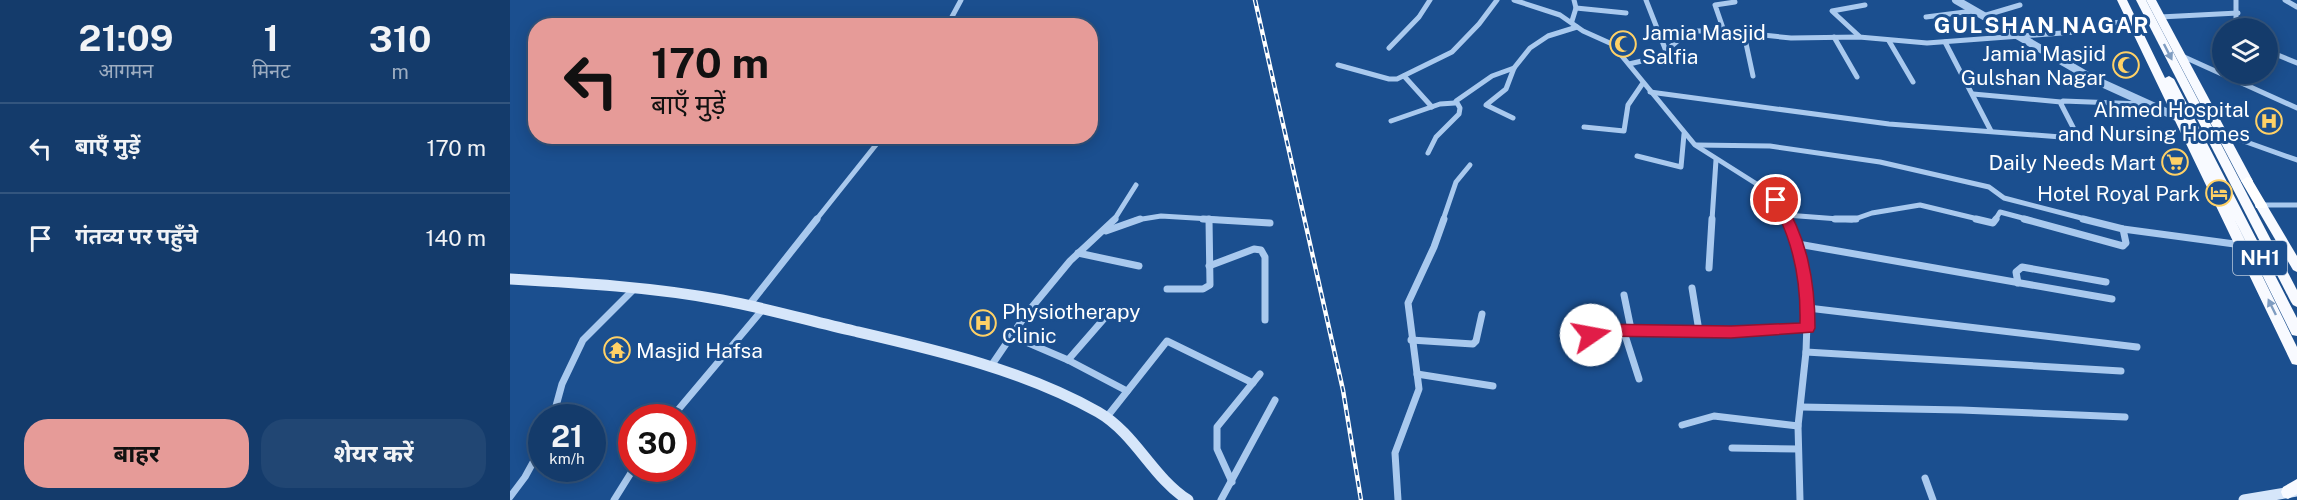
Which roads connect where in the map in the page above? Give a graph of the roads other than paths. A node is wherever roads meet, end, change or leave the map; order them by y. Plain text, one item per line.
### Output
1 (961, 0) edge
2 (1430, 0) edge
3 (1497, 0) edge
4 (1514, 0) edge
5 (1574, 0) edge
6 (1647, 0) edge
7 (2122, 0) edge
8 (2130, 0) edge
9 (2140, 0) edge
10 (2151, 0) edge
11 (2236, 0) edge
12 (1960, 1) edge
13 (2287, 1) edge
14 (1735, 2) dead end
15 (2297, 2) edge
16 (1865, 5) dead end
17 (2020, 5) dead end
18 (2297, 7) edge
19 (1576, 8) junction
20 (1973, 11) junction
21 (2238, 13) junction
22 (1626, 14) dead end
23 (1983, 16) junction
24 (1926, 17) dead end
25 (2160, 17) junction
26 (951, 18) edge
27 (2237, 18) edge
28 (1572, 21) junction
29 (2136, 21) junction
30 (1577, 27) junction
31 (1724, 31) junction
32 (1744, 34) junction
33 (2018, 36) junction
34 (1834, 37) junction
35 (1859, 37) junction
36 (1888, 41) junction
37 (1945, 42) junction
38 (1389, 48) dead end
39 (1666, 51) junction
40 (2278, 55) edge
41 (2181, 56) junction
42 (2297, 63) edge
43 (1338, 64) dead end
44 (1629, 64) junction
45 (1514, 68) junction
46 (1404, 76) junction
47 (1753, 76) dead end
48 (1857, 77) dead end
49 (1913, 82) dead end
50 (1643, 83) junction
51 (1650, 92) junction
52 (1973, 94) junction
53 (1455, 102) junction
54 (2061, 102) junction
55 (2143, 104) junction
56 (1432, 107) junction
57 (2196, 107) junction
58 (2210, 108) junction
59 (2297, 108) edge
60 (1513, 118) dead end
61 (2179, 118) junction
62 (1391, 121) dead end
63 (1584, 128) dead end
64 (1991, 131) junction
65 (1684, 134) junction
66 (2224, 134) junction
67 (877, 144) edge
68 (1695, 145) junction
69 (1428, 153) dead end
70 (1637, 156) dead end
71 (1716, 160) junction
72 (2297, 160) edge
73 (1470, 165) dead end
74 (2242, 184) junction
75 (1136, 186) dead end
76 (2220, 191) junction
77 (2297, 205) edge
78 (2261, 206) junction
79 (1786, 215) junction
80 (1209, 219) junction
81 (1270, 224) dead end
82 (2123, 229) junction
83 (1102, 232) junction
84 (1798, 244) junction
85 (2248, 246) junction
86 (1078, 253) junction
87 (1139, 266) dead end
88 (1209, 266) junction
89 (2297, 267) edge
90 (1709, 268) dead end
91 (510, 279) edge
92 (2106, 282) dead end
93 (2018, 283) junction
94 (636, 287) junction
95 (1692, 288) dead end
96 (1167, 289) dead end
97 (1624, 295) dead end
98 (2112, 299) dead end
99 (2297, 302) edge
100 (749, 305) junction
101 (763, 308) junction
102 (1808, 308) junction
103 (1109, 313) dead end
104 (1482, 314) dead end
105 (1265, 320) dead end
106 (1808, 328) junction
107 (1623, 329) junction
108 (1631, 329) junction
109 (2297, 331) edge
110 (1699, 332) junction
111 (1012, 336) junction
112 (1411, 340) junction
113 (2137, 347) dead end
114 (1806, 352) junction
115 (1068, 360) junction
116 (2297, 360) edge
117 (1589, 363) dead end
118 (991, 366) junction
119 (2121, 371) dead end
120 (1260, 374) dead end
121 (1417, 374) junction
122 (1639, 380) dead end
123 (1252, 383) junction
124 (1493, 386) dead end
125 (1127, 391) junction
126 (1275, 400) dead end
127 (557, 404) edge
128 (683, 404) edge
129 (1801, 407) junction
130 (2125, 417) dead end
131 (1106, 418) junction
132 (1682, 425) dead end
133 (1798, 426) junction
134 (1732, 448) dead end
135 (1798, 449) junction
136 (528, 472) edge
137 (1925, 478) dead end
138 (625, 482) edge
139 (1232, 482) junction
140 (2294, 490) edge
141 (510, 497) edge
142 (614, 500) edge
143 (1188, 500) edge
144 (1221, 500) edge
145 (1398, 500) edge
146 (1800, 500) edge
147 (1933, 500) edge
148 (2244, 500) edge

1 - 26 street
2 - 38 street
3 - 46 street
4 - 28 street
5 - 19 street
6 - 39 street
7 - 29 highway
8 - 29 highway
9 -> 57 highway
10 - 25 highway
11 - 21 street
12 - 20 street
13 - 15 street
13 - 18 street
14 - 31 street
16 - 35 street
17 - 23 street
19 - 22 street
19 - 28 street
20 - 23 street
20 - 24 street
21 - 25 street
21 - 27 street
23 - 33 street
25 - 41 highway
28 - 30 street
29 - 33 street
29 - 61 highway
29 - 76 highway
30 - 44 street
30 - 45 street
31 - 32 street
31 - 39 street
32 - 34 street
32 - 47 street
33 - 37 street
33 - 55 street
34 - 35 street
34 - 48 street
35 - 36 street
36 - 37 street
36 - 49 street
37 - 52 street
39 - 44 street
40 - 42 street
41 - 58 highway
41 - 59 street
43 - 46 street
44 - 50 street
45 - 53 street
45 - 60 street
46 - 56 street
50 - 51 street
50 - 63 street
51 - 64 street
51 - 65 street
52 - 54 street
52 - 64 street
53 - 56 street
53 - 69 street
54 - 55 street
54 - 64 street
55 - 61 street
56 - 62 street
57 - 58 street
57 - 74 highway
58 - 66 highway
61 - 76 highway
65 - 68 street
65 - 70 street
66 - 72 street
66 - 74 highway
67 - 100 street
68 - 71 street
68 - 82 street
71 - 79 street
71 - 90 street
73 - 112 street
74 - 78 highway
74 - 99 highway, NH1
75 - 83 street
76 - 85 highway
77 - 78 street
78 - 89 highway
79 - 82 street
79 - 84 street
80 - 81 street
80 - 83 street
80 - 88 street
82 - 85 street
83 - 86 street
84 - 93 street
84 - 102 street
85 - 109 highway, NH1
116 -> 85 highway
86 - 87 street
86 - 111 street
88 - 96 street
88 - 105 street
91 - 94 main road
92 - 93 street
93 - 98 street
94 - 100 main road
94 - 127 street
95 - 110 street
97 - 108 street
100 - 101 main road
101 - 118 main road
101 - 128 street
102 - 106 street
102 - 113 street
103 - 115 street
104 - 112 street
106 - 110 street
106 - 114 street
107 - 108 street
107 - 117 street
107 - 122 street
108 - 110 street
111 - 115 street
111 - 118 street
112 - 121 street
114 - 119 street
114 - 129 street
115 - 125 street
118 - 131 main road
120 - 123 street
121 - 124 street
121 - 145 street
123 - 125 street
123 - 139 street
125 - 131 street
126 - 139 street
129 - 130 street
129 - 133 street
131 - 143 main road
132 - 133 street
133 - 135 street
134 - 135 street
135 - 146 street
136 - 141 street
137 - 147 street
138 - 142 street
139 - 144 street
140 - 148 main road

